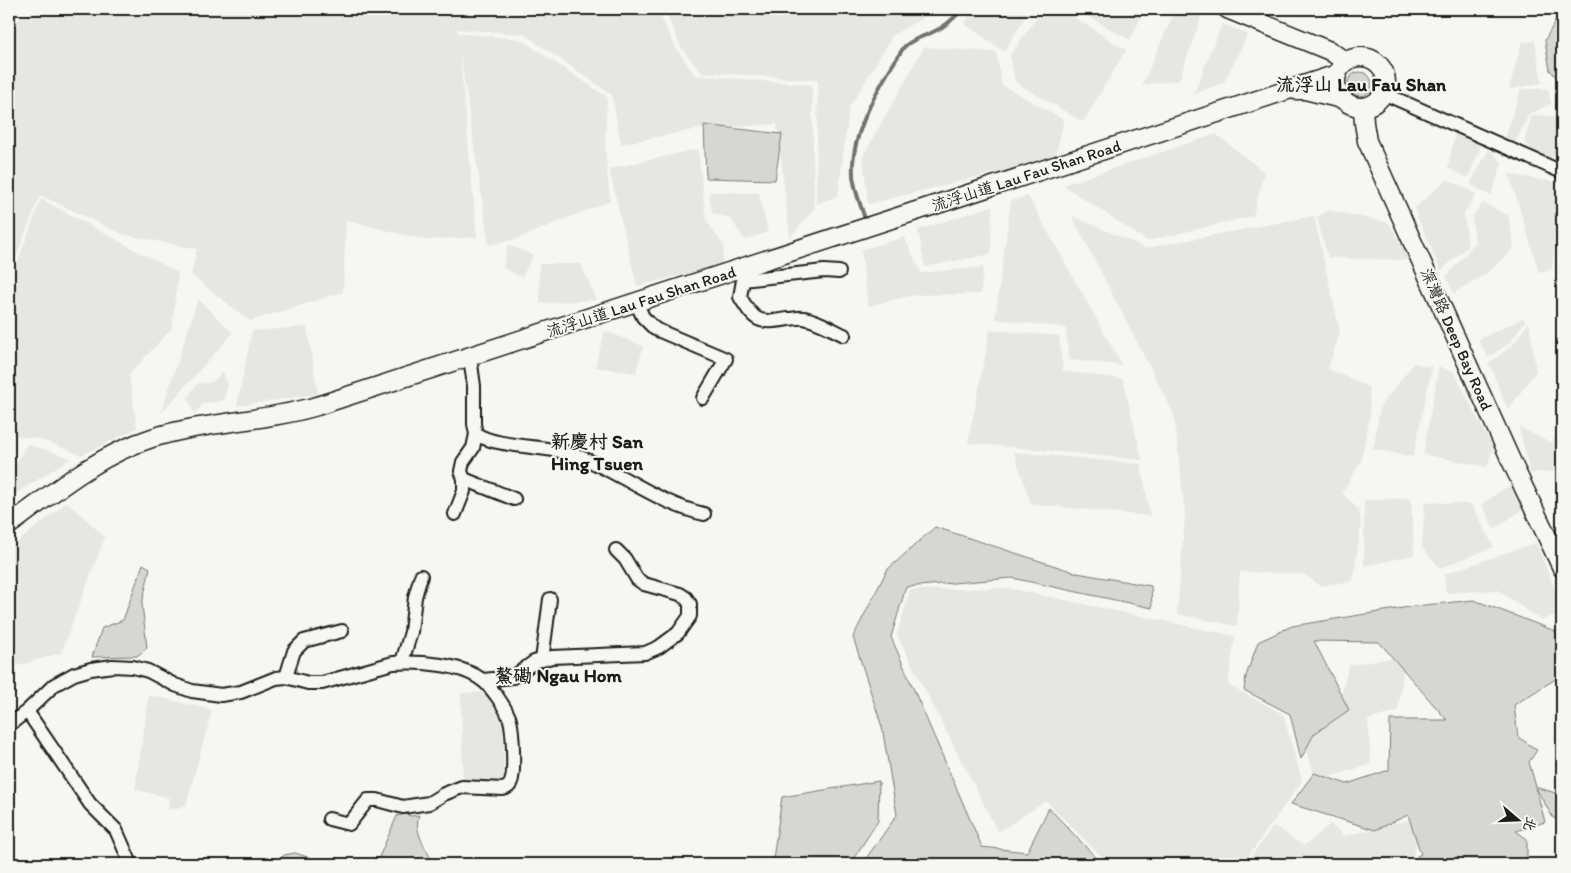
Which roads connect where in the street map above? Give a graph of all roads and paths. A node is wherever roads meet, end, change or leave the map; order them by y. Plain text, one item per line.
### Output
1 (1227, 9) edge
2 (1342, 68) junction
3 (1284, 90) junction
4 (1383, 93) junction
5 (1342, 99) junction
6 (1364, 107) junction
7 (1562, 172) edge
8 (839, 272) dead end
9 (741, 274) junction
10 (636, 302) junction
11 (844, 335) dead end
12 (470, 357) junction
13 (703, 398) dead end
14 (476, 434) junction
15 (464, 479) junction
16 (514, 499) dead end
17 (455, 514) dead end
18 (704, 514) dead end
19 (9, 525) edge
20 (616, 550) dead end
21 (1562, 568) edge
22 (421, 576) dead end
23 (550, 599) dead end
24 (342, 631) dead end
25 (542, 660) junction
26 (402, 662) junction
27 (286, 677) junction
28 (483, 680) junction
29 (27, 711) junction
30 (9, 725) edge
31 (329, 819) dead end
32 (131, 864) edge

1 - 2 street
2 - 3 street, 流浮山道 Lau Fau Shan Road
2 - 4 street
2 - 5 street
3 - 5 street, 流浮山道 Lau Fau Shan Road
3 - 9 street, 流浮山道 Lau Fau Shan Road
4 - 6 street
4 - 7 street
5 - 6 street
6 - 21 street, 深灣路 Deep Bay Road
8 - 9 street
9 - 10 street, 流浮山道 Lau Fau Shan Road
9 - 11 street
10 - 12 street, 流浮山道 Lau Fau Shan Road
10 - 13 street
12 - 14 street
12 - 19 street, 流浮山道 Lau Fau Shan Road
14 - 15 street
14 - 18 street
15 - 16 street
15 - 17 street
20 - 25 street
22 - 26 street
23 - 25 street
24 - 27 street
25 - 28 street
26 - 27 street
26 - 28 street
27 - 29 street
28 - 31 street
29 - 30 street
29 - 32 street

